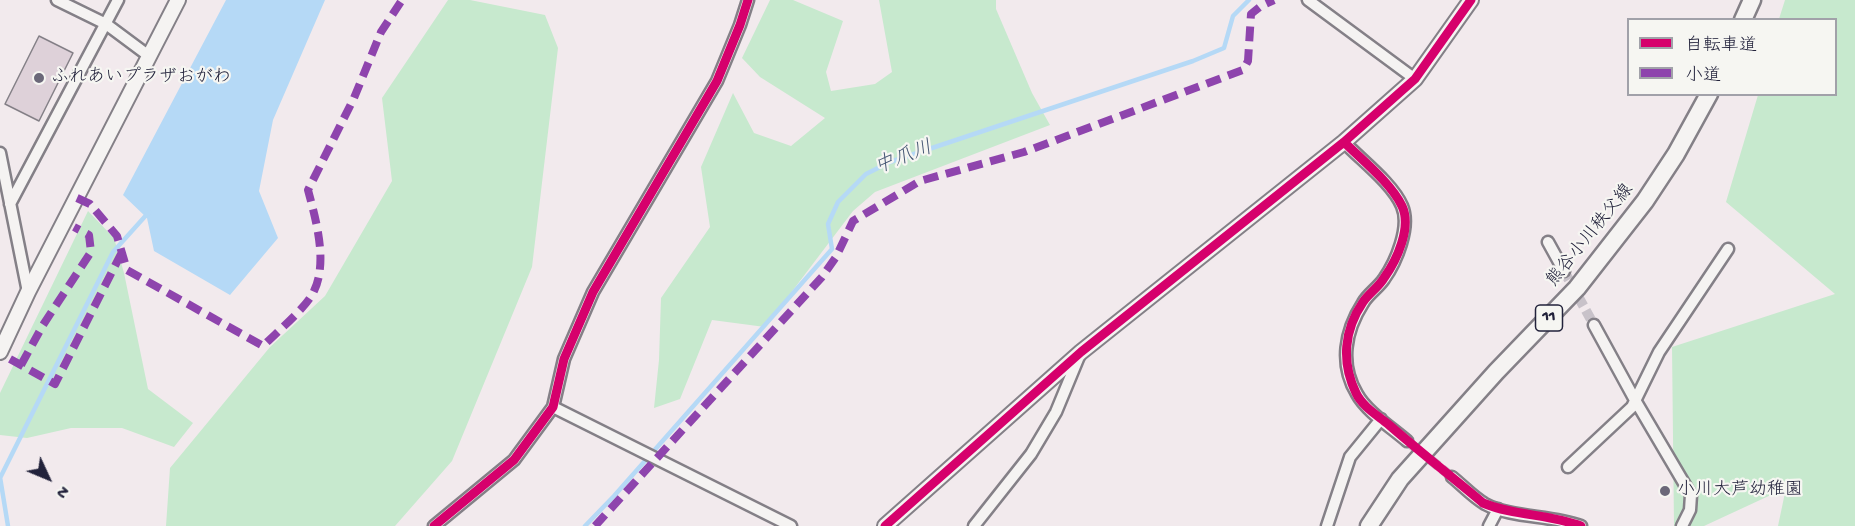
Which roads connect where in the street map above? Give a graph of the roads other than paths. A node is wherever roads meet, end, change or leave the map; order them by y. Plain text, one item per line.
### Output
1 (57, 0) edge
2 (118, 0) edge
3 (178, 0) edge
4 (748, 0) edge
5 (1308, 0) edge
6 (1471, 0) edge
7 (1752, 0) edge
8 (1744, 18) edge
9 (106, 24) junction
10 (149, 56) junction
11 (1414, 79) junction
12 (1708, 96) edge
13 (1344, 142) junction
14 (0, 153) edge
15 (10, 204) junction
16 (1548, 242) dead end
17 (1728, 249) dead end
18 (1564, 271) tunnel mouth
19 (28, 292) junction
20 (1594, 325) tunnel mouth
21 (0, 352) edge
22 (1081, 352) junction
23 (1635, 400) junction
24 (553, 407) junction
25 (1381, 419) junction
26 (1407, 441) tunnel mouth
27 (1568, 466) dead end
28 (1452, 477) tunnel mouth
29 (1498, 509) junction
30 (434, 526) edge
31 (791, 526) edge
32 (885, 526) edge
33 (974, 526) edge
34 (1327, 526) edge
35 (1369, 526) edge
36 (1489, 526) edge
37 (1581, 526) edge
38 (1682, 526) edge

1 - 9 street
2 - 9 street
3 - 10 street
4 - 24 street
5 - 11 street
6 - 11 street
7 - 8 main road
9 - 10 street
9 - 15 street
10 - 19 street
11 - 13 street
12 - 35 main road, 熊谷小川秩父線 / 11
13 - 22 street
13 - 25 street
14 - 15 street
15 - 19 street
16 - 18 street
17 - 23 street
19 - 21 street
20 - 23 street
22 - 32 street
22 - 33 street
23 - 27 street
23 - 38 street
24 - 30 street
24 - 31 street
25 - 26 street
25 - 34 street
28 - 29 street
29 - 36 street
29 - 37 street

